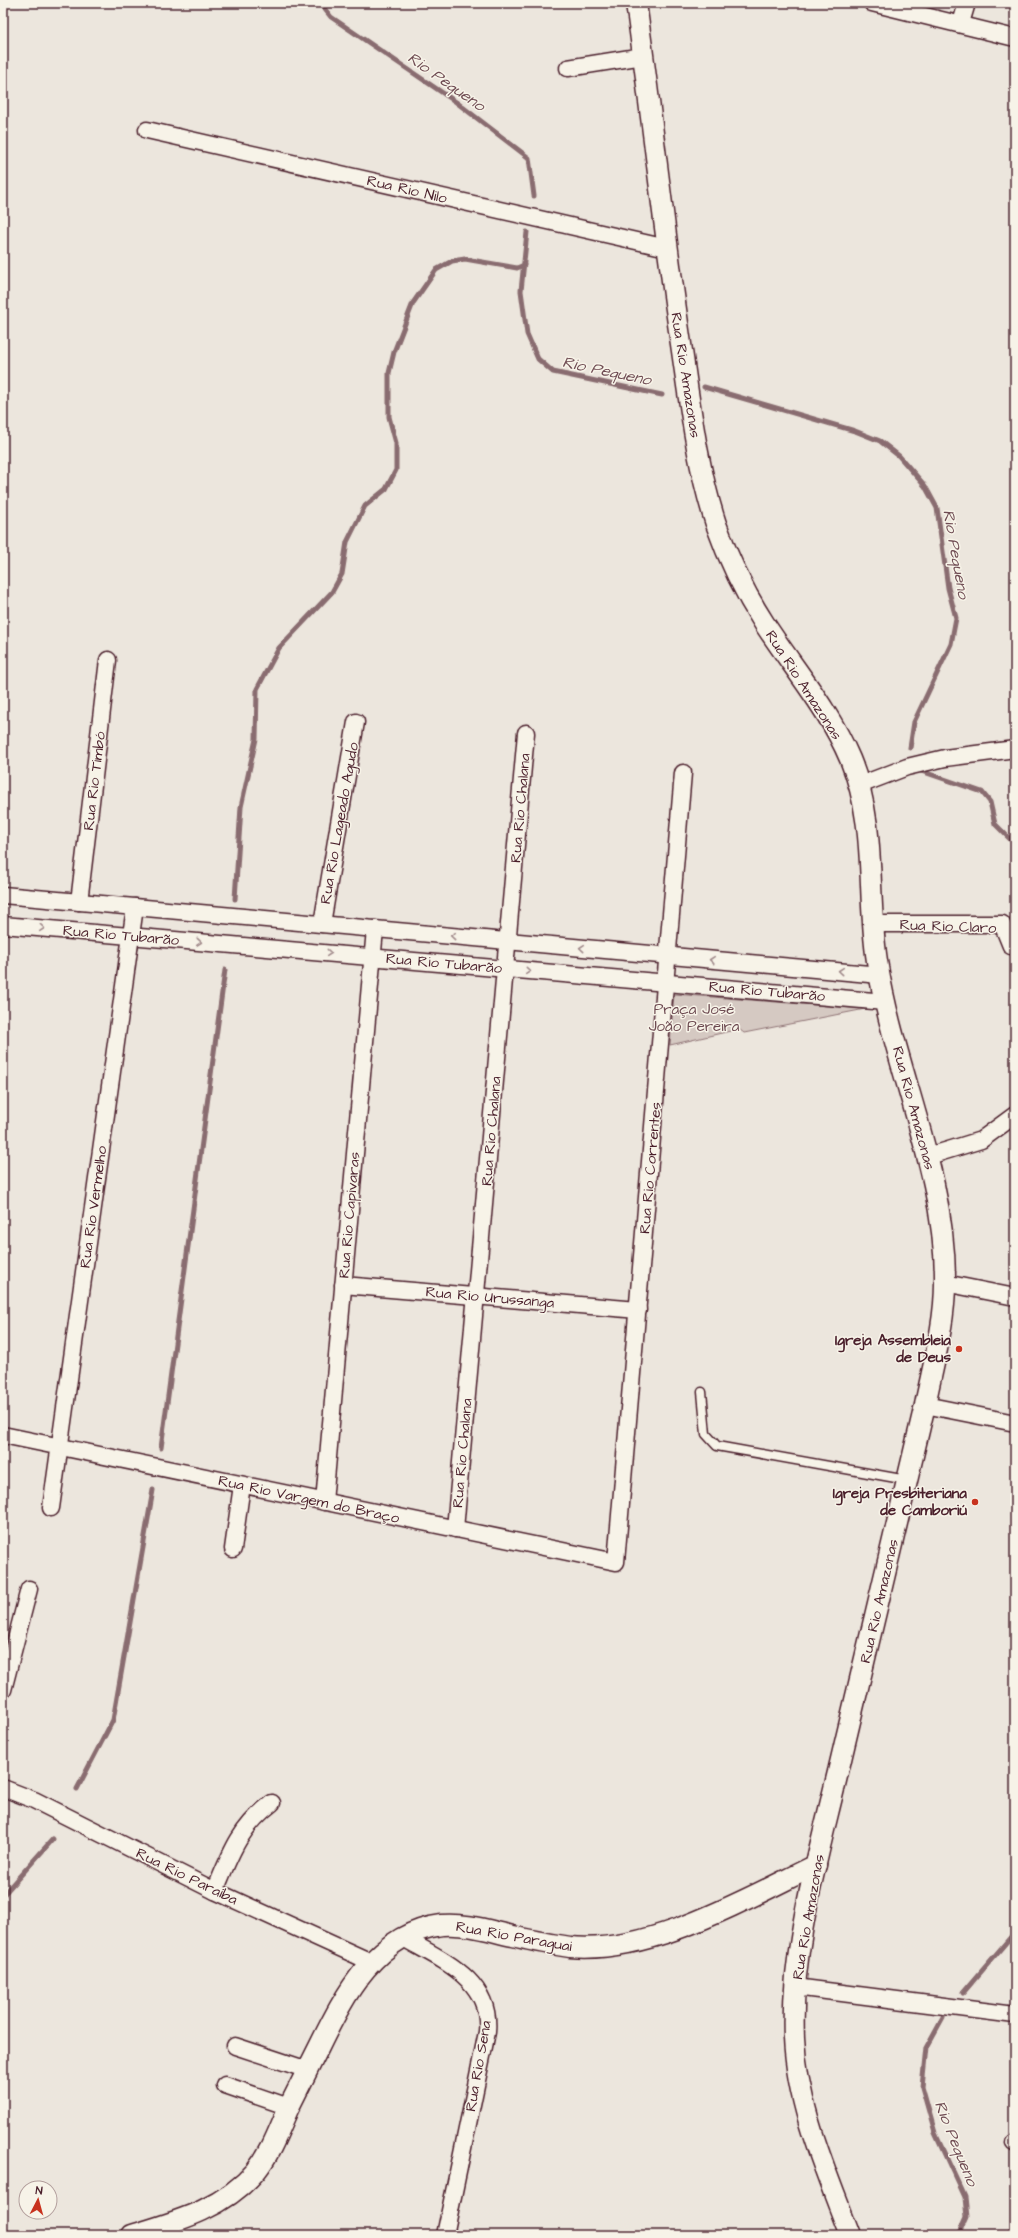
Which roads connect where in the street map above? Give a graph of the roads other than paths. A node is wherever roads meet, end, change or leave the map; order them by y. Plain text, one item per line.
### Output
1 (636, 3) edge
2 (872, 3) edge
3 (967, 3) edge
4 (961, 24) junction
5 (1015, 38) edge
6 (643, 56) junction
7 (568, 68) dead end
8 (147, 130) dead end
9 (667, 248) junction
10 (108, 660) dead end
11 (356, 722) dead end
12 (526, 733) dead end
13 (1015, 748) edge
14 (683, 773) dead end
15 (860, 785) junction
16 (3, 895) edge
17 (79, 902) junction
18 (135, 907) junction
19 (3, 924) edge
20 (322, 924) junction
21 (873, 924) junction
22 (375, 929) junction
23 (131, 936) junction
24 (508, 941) junction
25 (1011, 946) dead end
26 (668, 956) junction
27 (372, 957) junction
28 (505, 968) junction
29 (880, 975) junction
30 (665, 982) junction
31 (885, 1002) junction
32 (1015, 1115) edge
33 (929, 1156) junction
34 (945, 1283) junction
35 (342, 1285) junction
36 (476, 1296) junction
37 (1015, 1296) edge
38 (638, 1310) junction
39 (702, 1392) dead end
40 (925, 1406) junction
41 (1015, 1423) edge
42 (3, 1436) edge
43 (60, 1447) junction
44 (907, 1480) junction
45 (242, 1485) junction
46 (324, 1502) junction
47 (51, 1508) dead end
48 (455, 1529) junction
49 (233, 1549) dead end
50 (616, 1562) joint
51 (29, 1590) dead end
52 (3, 1690) edge
53 (3, 1788) edge
54 (272, 1803) dead end
55 (816, 1866) junction
56 (215, 1891) junction
57 (402, 1938) junction
58 (371, 1962) junction
59 (795, 1987) junction
60 (1015, 2015) edge
61 (235, 2046) dead end
62 (308, 2070) junction
63 (225, 2085) dead end
64 (289, 2107) junction
65 (132, 2235) edge
66 (445, 2235) edge
67 (850, 2235) edge

1 - 6 street, Rua Rio Amazonas
2 - 4 street
3 - 4 street
4 - 5 street
6 - 7 street
6 - 9 street, Rua Rio Amazonas
8 - 9 street, Rua Rio Nilo
9 - 15 street, Rua Rio Amazonas
10 - 17 street, Rua Rio Timbó
11 - 20 street, Rua Rio Lageado Agudo
12 - 24 street, Rua Rio Chalana
13 - 15 street
14 - 26 street, Rua Rio Correntes
15 - 21 street, Rua Rio Amazonas
16 - 17 street, Rua Rio Tubarão
17 - 18 street, Rua Rio Tubarão
18 - 20 street, Rua Rio Tubarão
18 - 23 street, Rua Rio Vermelho
19 -> 23 street, Rua Rio Tubarão
20 - 22 street, Rua Rio Tubarão
21 - 25 street, Rua Rio Claro
21 - 29 street, Rua Rio Amazonas
24 -> 22 street, Rua Rio Tubarão
22 - 27 street, Rua Rio Capivaras
23 -> 27 street, Rua Rio Tubarão
23 - 43 street, Rua Rio Vermelho
26 -> 24 street, Rua Rio Tubarão
24 - 28 street, Rua Rio Chalana
29 -> 26 street, Rua Rio Tubarão
26 - 30 street, Rua Rio Correntes
27 - 28 street, Rua Rio Tubarão
27 - 35 street, Rua Rio Capivaras
28 -> 30 street, Rua Rio Tubarão
28 - 36 street, Rua Rio Chalana
29 - 31 street, Rua Rio Amazonas
30 - 31 street, Rua Rio Tubarão
30 - 38 street, Rua Rio Correntes
31 - 33 street, Rua Rio Amazonas
32 - 33 street
33 - 34 street, Rua Rio Amazonas
34 - 37 street
34 - 40 street, Rua Rio Amazonas
35 - 36 street, Rua Rio Urussanga
35 - 46 street, Rua Rio Capivaras
36 - 38 street, Rua Rio Urussanga
36 - 48 street, Rua Rio Chalana
38 - 50 street, Rua Rio Correntes
39 - 44 lane
40 - 41 street
40 - 44 street, Rua Rio Amazonas
42 - 43 street, Rua Rio Vargem do Braço
43 - 45 street, Rua Rio Vargem do Braço
43 - 47 street, Rua Rio Vermelho
44 - 55 street, Rua Rio Amazonas
45 - 46 street, Rua Rio Vargem do Braço
45 - 49 street
46 - 48 street, Rua Rio Vargem do Braço
48 - 50 street, Rua Rio Vargem do Braço
51 - 52 street
53 - 56 street, Rua Rio Paraíba
54 - 56 street
55 - 57 street, Rua Rio Paraguai
55 - 59 street, Rua Rio Amazonas
56 - 58 street, Rua Rio Paraíba
57 - 58 street, Rua Rio Paraguai
57 - 66 street, Rua Rio Sena
58 - 62 street, Rua Rio Paraguai
59 - 60 street
59 - 67 street, Rua Rio Amazonas
61 - 62 street
62 - 64 street, Rua Rio Paraguai
63 - 64 street
64 - 65 street, Rua Rio Paraguai

